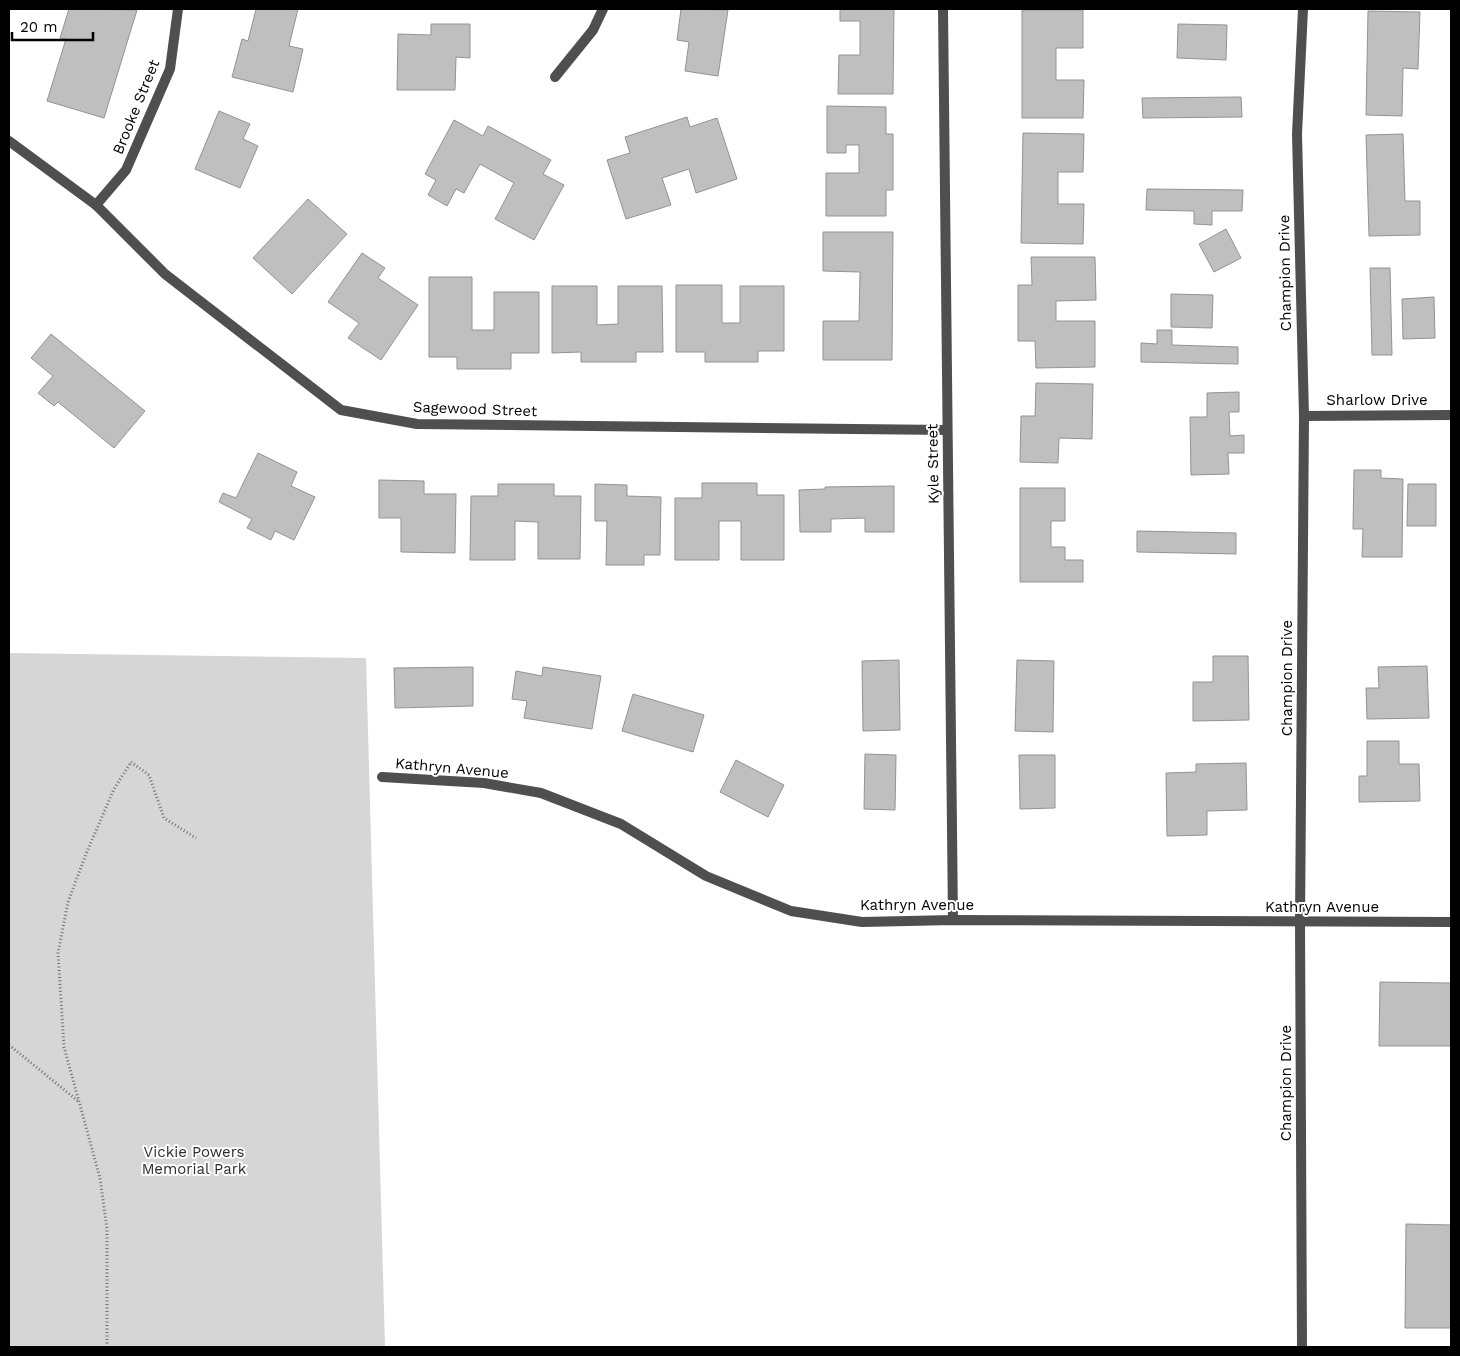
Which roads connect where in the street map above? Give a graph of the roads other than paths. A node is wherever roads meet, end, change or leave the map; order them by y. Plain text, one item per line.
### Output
1 (178, 9) edge
2 (603, 9) edge
3 (943, 9) edge
4 (1303, 9) edge
5 (555, 77) dead end
6 (9, 141) edge
7 (96, 205) junction
8 (1451, 415) edge
9 (1304, 416) junction
10 (947, 430) junction
11 (382, 777) dead end
12 (953, 920) junction
13 (1300, 922) junction
14 (1451, 922) edge
15 (1302, 1347) edge

1 - 7 street, Brooke Street
2 - 5 street
3 - 10 street, Kyle Street
4 - 9 street, Champion Drive
6 - 7 street, Sagewood Street
7 - 10 street, Sagewood Street
8 - 9 street, Sharlow Drive
9 - 13 street, Champion Drive
10 - 12 street, Kyle Street
11 - 12 street, Kathryn Avenue
12 - 13 street, Kathryn Avenue
13 - 14 street, Kathryn Avenue
13 - 15 street, Champion Drive

